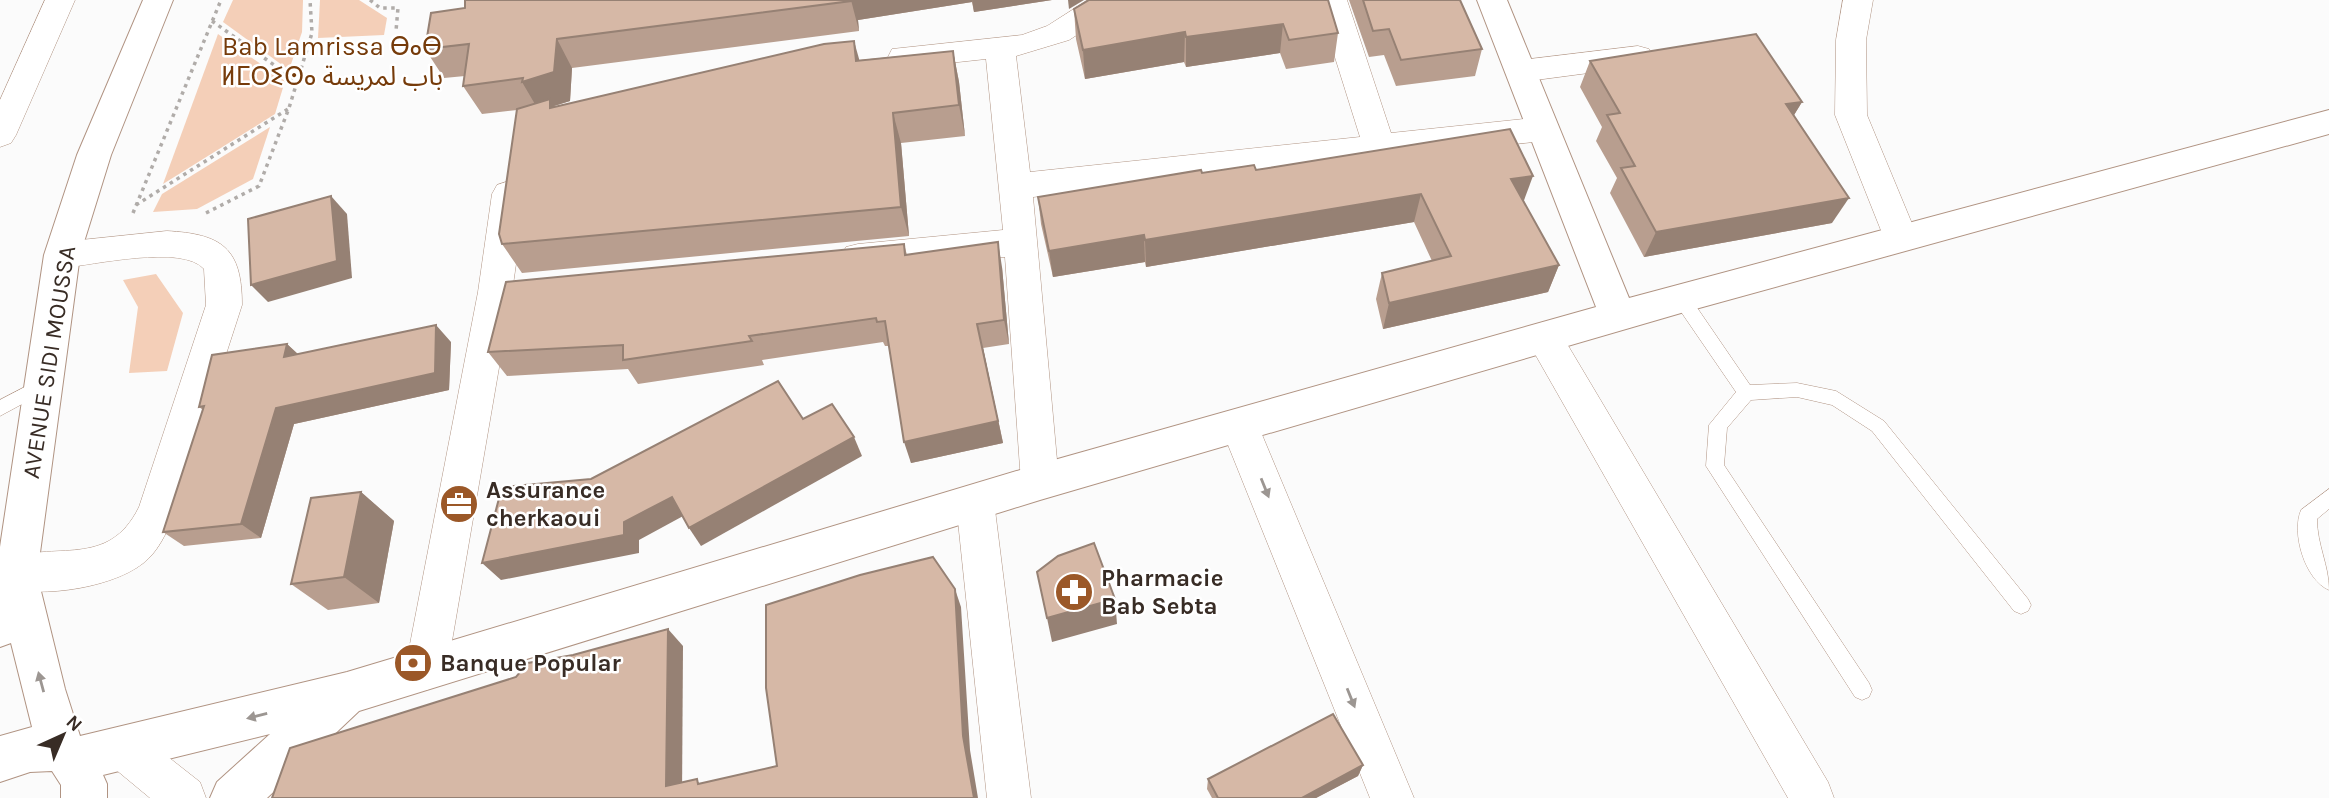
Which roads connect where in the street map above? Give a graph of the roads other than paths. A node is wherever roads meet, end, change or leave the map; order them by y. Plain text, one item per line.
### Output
1 (60, 0) edge
2 (158, 0) edge
3 (1139, 0) edge
4 (1332, 0) edge
5 (1492, 0) edge
6 (1857, 0) edge
7 (1000, 48) junction
8 (1672, 53) edge
9 (877, 59) edge
10 (1521, 71) junction
11 (2329, 122) edge
12 (1543, 128) junction
13 (0, 135) edge
14 (1379, 145) junction
15 (514, 158) edge
16 (1015, 186) junction
17 (1901, 238) junction
18 (1021, 242) junction
19 (62, 255) junction
20 (827, 260) edge
21 (1681, 298) junction
22 (1618, 316) junction
23 (1544, 337) junction
24 (44, 384) junction
25 (1745, 393) junction
26 (0, 409) edge
27 (1239, 425) junction
28 (1040, 482) junction
29 (2329, 497) edge
30 (975, 502) junction
31 (9, 574) edge
32 (2329, 581) edge
33 (2021, 605) dead end
34 (0, 627) edge
35 (426, 670) junction
36 (1862, 690) dead end
37 (347, 693) junction
38 (124, 749) junction
39 (0, 760) edge
40 (73, 769) edge
41 (184, 798) edge
42 (233, 798) edge
43 (1009, 798) edge
44 (1392, 798) edge
45 (1812, 798) edge

1 - 13 street
2 - 19 street, AVENUE SIDI MOUSSA
3 - 7 street
4 - 14 street
5 - 10 street
6 - 17 street
7 - 9 street
7 - 16 street
8 - 10 street
10 - 12 street
11 - 17 street
12 - 14 street
12 - 22 street
14 - 16 street
15 - 35 street
16 - 18 street
17 - 21 street
18 - 20 street
18 - 28 street
19 - 24 street, AVENUE SIDI MOUSSA
19 - 31 street
21 - 22 street
21 - 25 lane
22 - 23 street
23 - 27 street
23 - 45 street
24 - 26 lane
24 - 31 street, AVENUE SIDI MOUSSA
25 - 33 lane
25 - 36 lane
27 - 28 street
27 -> 44 street
28 - 30 street
29 - 32 lane
30 - 35 street
30 - 43 street
31 - 34 street, AVENUE SIDI MOUSSA
40 -> 31 street, AVENUE SIDI MOUSSA
35 - 37 street
37 -> 38 street
37 - 42 street
38 - 40 street
38 - 41 street
39 - 40 street

